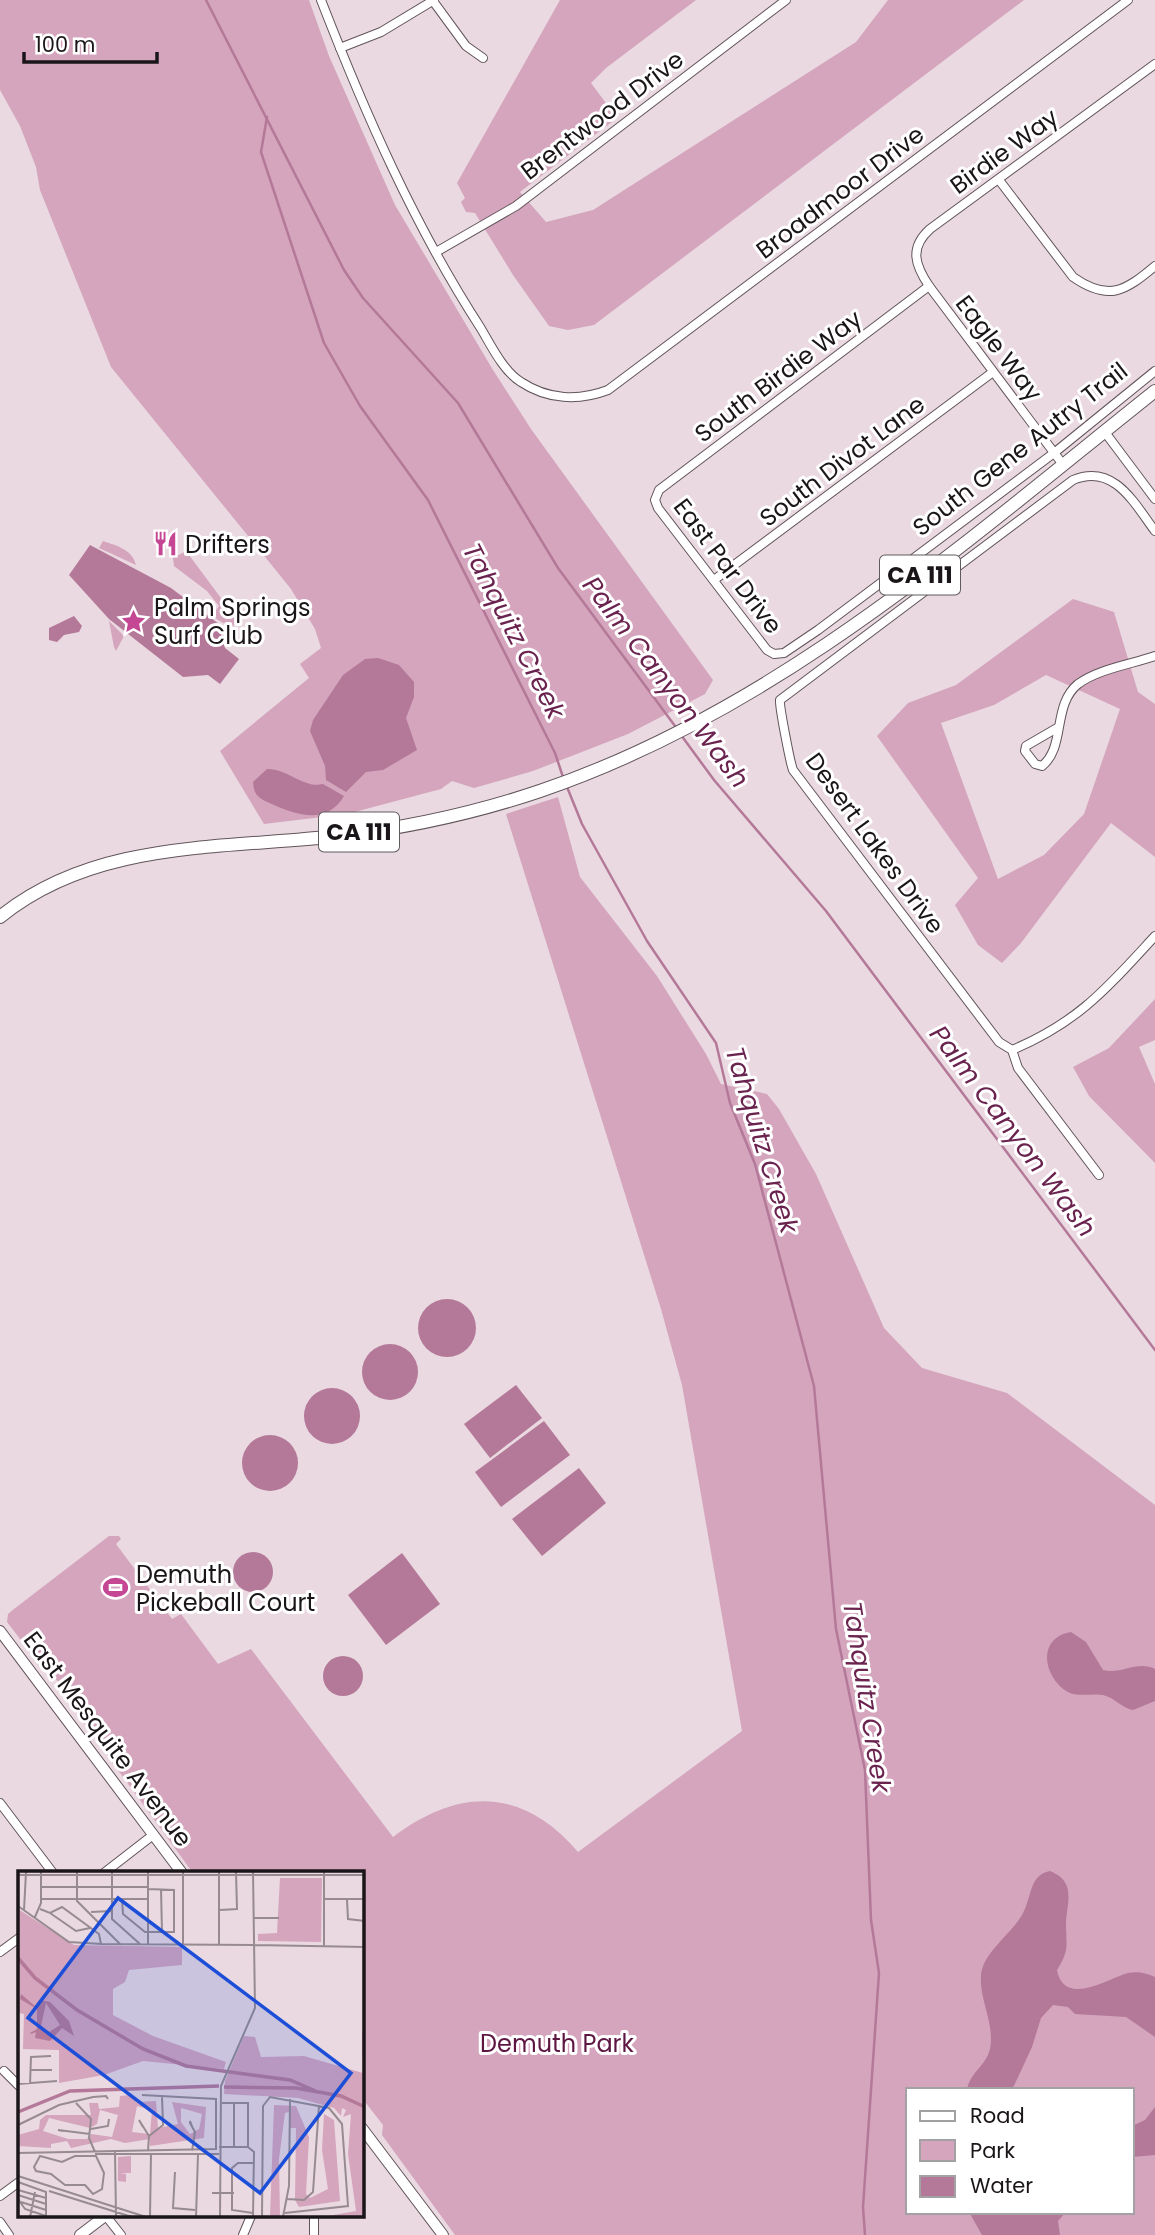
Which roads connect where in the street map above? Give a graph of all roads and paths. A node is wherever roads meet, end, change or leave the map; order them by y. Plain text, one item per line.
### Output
1 (321, 0) edge
2 (433, 0) edge
3 (786, 0) edge
4 (1128, 0) edge
5 (340, 48) junction
6 (484, 58) dead end
7 (1155, 64) edge
8 (999, 180) junction
9 (436, 252) junction
10 (1155, 266) edge
11 (929, 286) junction
12 (1155, 371) edge
13 (993, 372) junction
14 (1155, 391) edge
15 (1104, 431) junction
16 (1054, 453) junction
17 (1064, 466) junction
18 (1155, 499) edge
19 (655, 500) joint
20 (1155, 531) edge
21 (714, 580) junction
22 (774, 654) joint
23 (1155, 656) edge
24 (1057, 728) junction
25 (0, 917) edge
26 (1155, 936) edge
27 (1012, 1050) junction
28 (1099, 1175) dead end
29 (0, 1631) edge
30 (0, 1803) edge
31 (4, 1816) edge
32 (153, 1835) junction
33 (51, 1871) edge
34 (107, 1871) edge
35 (180, 1871) edge
36 (18, 1939) edge
37 (0, 1952) edge
38 (4, 2071) dead end
39 (18, 2085) edge
40 (364, 2129) edge
41 (18, 2183) edge
42 (0, 2196) edge
43 (103, 2218) edge
44 (108, 2218) edge
45 (250, 2218) edge
46 (0, 2222) edge
47 (9, 2235) edge
48 (80, 2235) edge
49 (121, 2235) edge
50 (243, 2235) edge
51 (443, 2235) edge

1 - 5 street
2 - 5 street
2 - 6 street
3 - 9 street, Brentwood Drive
4 - 9 street, Broadmoor Drive
5 - 9 street
7 - 8 street, Birdie Way
8 - 10 street
8 - 11 street, Birdie Way
11 - 13 street, Eagle Way
11 - 19 street, South Birdie Way
12 - 16 street, South Gene Autry Trail
13 - 16 street, Eagle Way
13 - 21 street, South Divot Lane
14 - 15 main road, South Gene Autry Trail / CA 111
15 - 17 main road, South Gene Autry Trail / CA 111
15 - 18 street
16 - 17 street, Eagle Way
16 - 22 street, South Gene Autry Trail
17 - 25 main road, South Gene Autry Trail / CA 111
19 - 21 street, East Par Drive
20 - 27 street, Desert Lakes Drive
21 - 22 street, East Par Drive
23 - 24 street
24 - 24 street
26 - 27 street
27 - 28 street, Desert Lakes Drive
29 - 32 street, East Mesquite Avenue
30 - 31 street
31 - 33 street
32 - 34 street
32 - 35 street, East Mesquite Avenue
36 - 37 street
38 - 39 street
40 - 51 street
41 - 42 street
43 - 48 street
44 - 49 street
45 - 50 street
46 - 47 street

